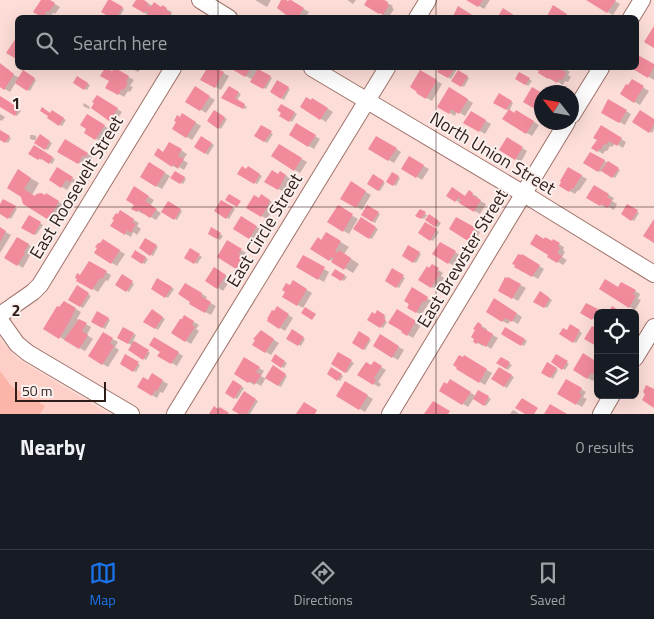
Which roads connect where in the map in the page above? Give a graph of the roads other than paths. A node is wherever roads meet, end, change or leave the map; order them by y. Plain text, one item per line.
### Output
1 (428, 0) edge
2 (642, 0) edge
3 (207, 6) edge
4 (224, 15) edge
5 (419, 15) edge
6 (633, 15) edge
7 (172, 70) edge
8 (315, 70) edge
9 (386, 70) edge
10 (600, 70) edge
11 (367, 101) junction
12 (579, 104) edge
13 (562, 130) edge
14 (524, 194) junction
15 (654, 274) edge
16 (0, 314) edge
17 (0, 320) edge
18 (654, 327) edge
19 (637, 354) edge
20 (610, 399) edge
21 (131, 414) edge
22 (175, 414) edge
23 (390, 414) edge
24 (601, 414) edge

1 - 5 street
2 - 6 street
3 - 4 street
7 - 16 street, East Roosevelt Street
8 - 11 street, North Union Street
9 - 11 street, East Circle Street
10 - 12 street
11 - 14 street, North Union Street
11 - 22 street, East Circle Street
13 - 14 street, East Brewster Street
14 - 15 street, North Union Street
14 - 23 street, East Brewster Street
17 - 21 street
18 - 19 street
20 - 24 street

